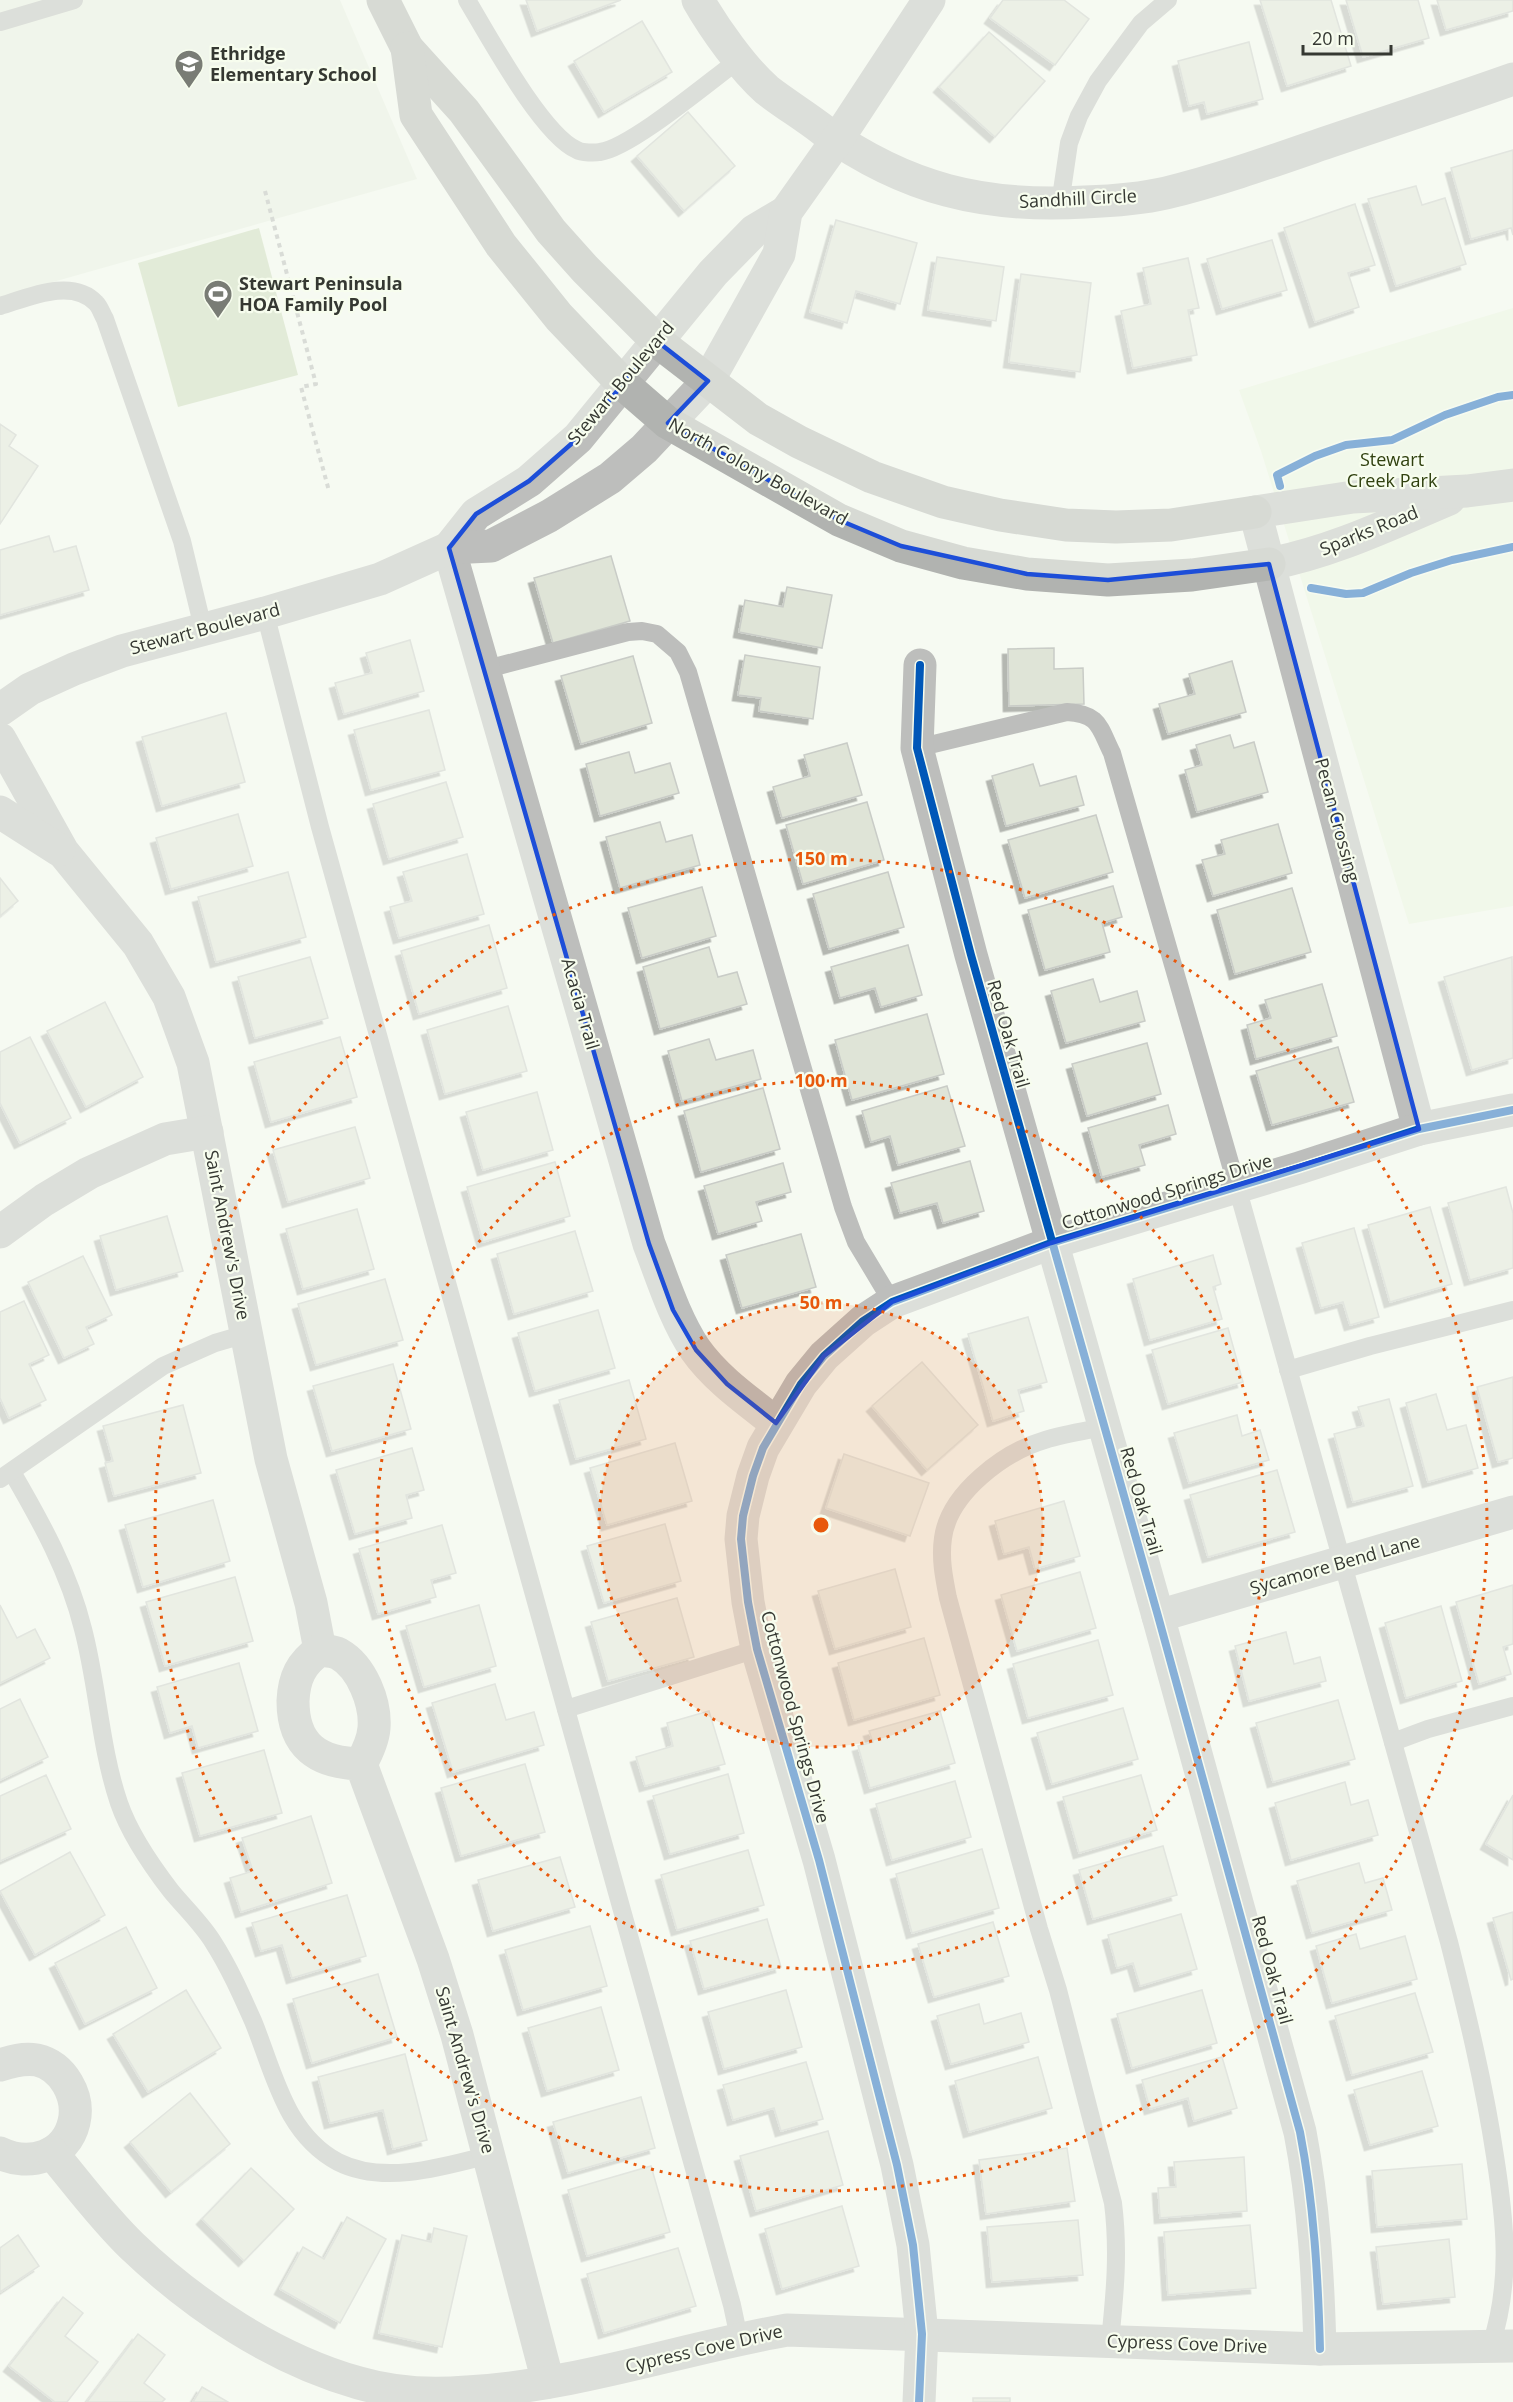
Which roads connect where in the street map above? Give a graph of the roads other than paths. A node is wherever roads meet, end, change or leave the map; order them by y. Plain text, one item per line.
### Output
1 (75, 0) edge
2 (383, 0) edge
3 (467, 0) edge
4 (698, 0) edge
5 (929, 0) edge
6 (1168, 0) edge
7 (0, 22) edge
8 (407, 48) junction
9 (741, 59) junction
10 (1513, 79) edge
11 (837, 140) junction
12 (1060, 204) junction
13 (786, 212) junction
14 (0, 306) edge
15 (658, 342) junction
16 (708, 381) junction
17 (623, 384) junction
18 (668, 423) junction
19 (1513, 484) edge
20 (1467, 491) junction
21 (1255, 512) junction
22 (449, 548) junction
23 (1269, 564) junction
24 (265, 613) junction
25 (203, 628) junction
26 (920, 665) dead end
27 (483, 670) junction
28 (0, 710) edge
29 (0, 739) edge
30 (917, 748) junction
31 (0, 812) edge
32 (63, 852) junction
33 (1513, 1110) edge
34 (1419, 1129) junction
35 (207, 1132) junction
36 (1237, 1187) junction
37 (0, 1232) edge
38 (1051, 1243) junction
39 (892, 1302) junction
40 (1513, 1310) edge
41 (246, 1334) junction
42 (1288, 1370) junction
43 (777, 1423) junction
44 (1104, 1427) junction
45 (6, 1476) edge
46 (1513, 1512) edge
47 (1342, 1563) junction
48 (1158, 1616) junction
49 (757, 1649) junction
50 (320, 1650) junction
51 (1513, 1706) edge
52 (566, 1709) junction
53 (1393, 1742) junction
54 (361, 1764) junction
55 (0, 2065) edge
56 (0, 2153) edge
57 (52, 2153) junction
58 (489, 2155) junction
59 (922, 2334) junction
60 (739, 2338) junction
61 (1110, 2341) junction
62 (1502, 2345) edge
63 (1320, 2349) junction
64 (548, 2382) junction
65 (919, 2402) edge

1 - 7 lane
2 - 8 main road, North Colony Boulevard
3 - 9 lane
4 - 9 street, Sandhill Circle
5 - 11 street, Stewart Boulevard
6 - 12 lane
8 - 15 main road, North Colony Boulevard
8 - 17 main road, North Colony Boulevard
9 - 11 street, Sandhill Circle
10 - 12 street, Sandhill Circle
11 - 12 street, Sandhill Circle
11 - 13 street, Stewart Boulevard
13 - 15 street, Stewart Boulevard
13 - 16 street, Stewart Boulevard
14 - 25 lane
15 - 16 main road, North Colony Boulevard
15 - 17 street, Stewart Boulevard
16 - 18 street, Stewart Boulevard
16 - 21 main road, North Colony Boulevard
17 - 18 main road, North Colony Boulevard
17 - 22 street, Stewart Boulevard
18 - 22 street, Stewart Boulevard
18 - 23 main road, North Colony Boulevard
19 - 20 street, Sparks Road
20 - 21 street, Sparks Road
20 - 23 street, Sparks Road
21 - 23 street, Pecan Crossing
22 - 24 street, Stewart Boulevard
22 - 27 street, Acacia Trail
23 - 34 street, Pecan Crossing
24 - 25 street, Stewart Boulevard
24 - 52 lane
25 - 28 street, Stewart Boulevard
26 - 30 street, Red Oak Trail
27 - 39 lane
27 - 43 street, Acacia Trail
29 - 32 street
30 - 36 lane
30 - 38 street, Red Oak Trail
31 - 32 street
32 - 35 street, Saint Andrew's Drive
33 - 34 street, Cottonwood Springs Drive
34 - 36 street, Cottonwood Springs Drive
35 - 37 street
35 - 41 street, Saint Andrew's Drive
36 - 38 street, Cottonwood Springs Drive
36 - 42 lane
38 - 39 street, Cottonwood Springs Drive
38 - 44 street, Red Oak Trail
39 - 43 street, Cottonwood Springs Drive
40 - 42 lane
41 - 45 lane
41 - 50 street, Saint Andrew's Drive
42 - 47 lane
43 - 49 street, Cottonwood Springs Drive
44 - 48 street, Red Oak Trail
44 - 61 lane
45 - 58 lane
46 - 47 street, Sycamore Bend Lane
47 - 48 street, Sycamore Bend Lane
47 - 53 lane
48 - 63 street, Red Oak Trail
49 - 52 lane
49 - 59 street, Cottonwood Springs Drive
50 - 54 street
50 - 54 street
51 - 53 lane
52 - 60 lane
53 - 62 lane
54 - 58 street, Saint Andrew's Drive
55 - 57 street
56 - 57 street
57 - 64 street, Cypress Cove Drive
58 - 64 street, Saint Andrew's Drive
59 - 60 street, Cypress Cove Drive
59 - 61 street, Cypress Cove Drive
59 - 65 street, Cottonwood Springs Drive
60 - 64 street, Cypress Cove Drive
61 - 63 street, Cypress Cove Drive
62 - 63 street, Cypress Cove Drive

